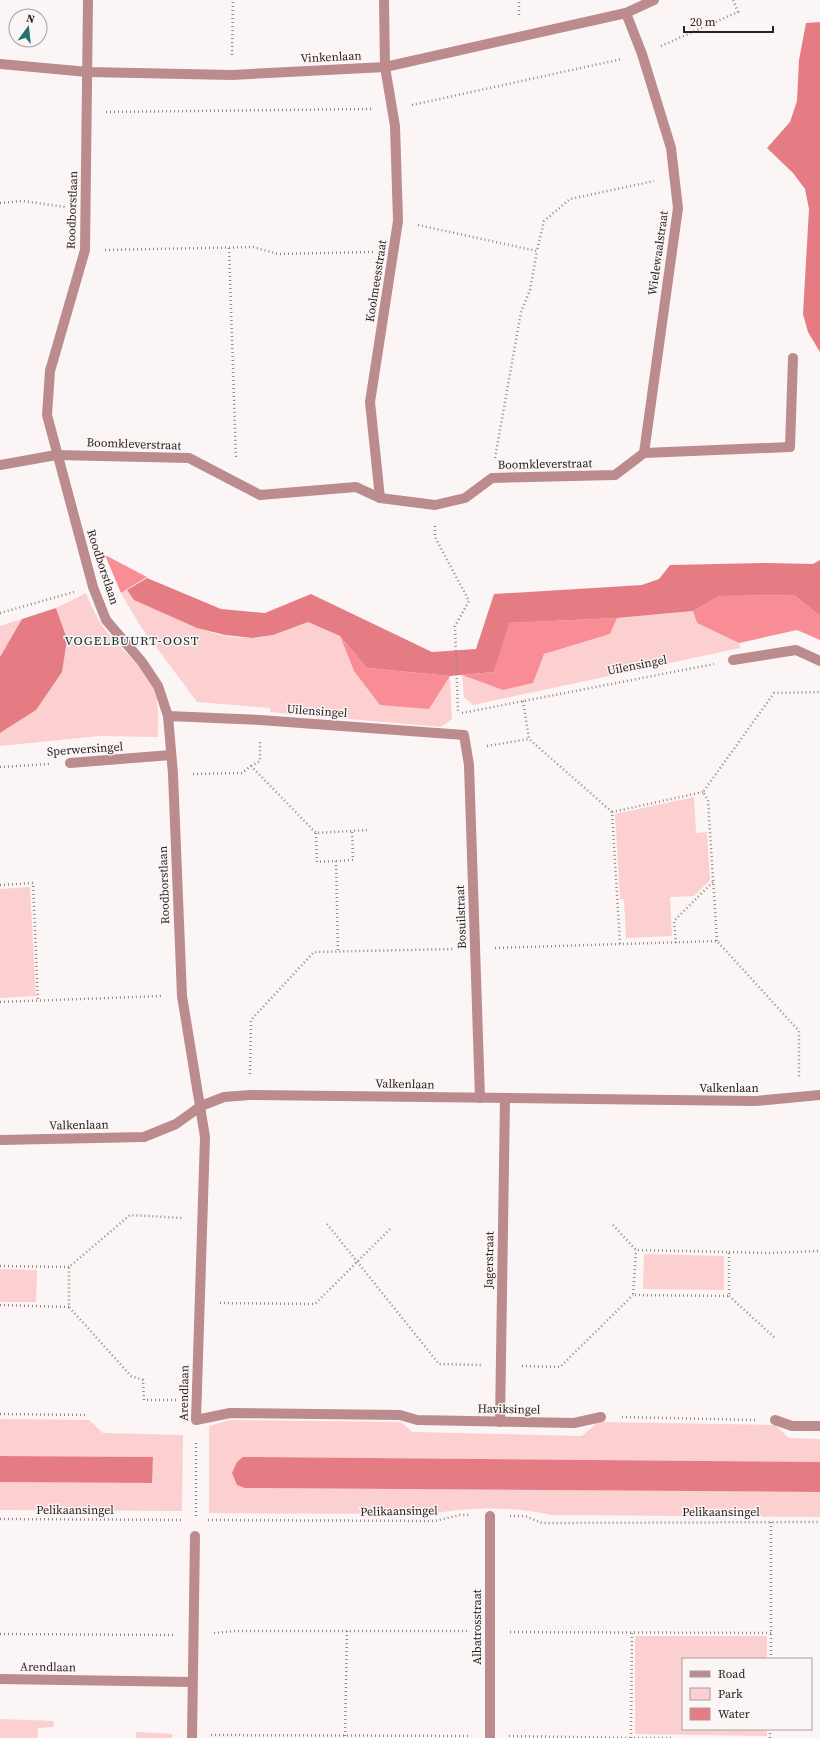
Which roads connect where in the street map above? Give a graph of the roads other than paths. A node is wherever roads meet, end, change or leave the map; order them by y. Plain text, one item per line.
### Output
1 (88, 0) edge
2 (384, 0) edge
3 (654, 0) edge
4 (626, 13) junction
5 (0, 64) edge
6 (385, 67) junction
7 (88, 72) junction
8 (793, 358) dead end
9 (56, 454) junction
10 (644, 454) junction
11 (0, 465) edge
12 (380, 498) junction
13 (733, 660) road end
14 (820, 661) edge
15 (168, 716) junction
16 (464, 735) joint
17 (172, 755) junction
18 (70, 763) road end
19 (820, 1095) edge
20 (480, 1098) junction
21 (505, 1099) junction
22 (201, 1106) junction
23 (0, 1140) edge
24 (601, 1417) road end
25 (196, 1420) joint
26 (775, 1420) road end
27 (500, 1422) junction
28 (820, 1426) edge
29 (490, 1516) road end
30 (195, 1536) road end
31 (0, 1679) edge
32 (192, 1682) junction
33 (192, 1736) edge
34 (490, 1737) edge

1 - 7 street, Roodborstlaan
2 - 6 street, Koolmeesstraat
3 - 4 street, Vinkenlaan
4 - 6 street, Vinkenlaan
4 - 10 street, Wielewaalstraat
5 - 7 street, Vinkenlaan
6 - 7 street, Vinkenlaan
6 - 12 street, Koolmeesstraat
7 - 9 street, Roodborstlaan
8 - 10 street
9 - 11 street, Boomkleverstraat
9 - 12 street, Boomkleverstraat
9 - 15 street, Roodborstlaan
10 - 12 street, Boomkleverstraat
13 - 14 street
15 - 16 street, Uilensingel
15 - 17 street, Roodborstlaan
16 - 20 street, Bosuilstraat
17 - 18 street, Sperwersingel
17 - 22 street, Roodborstlaan
19 - 21 street, Valkenlaan
20 - 21 street, Valkenlaan
20 - 22 street, Valkenlaan
21 - 27 street, Jagerstraat
22 - 23 street, Valkenlaan
22 - 25 street, Arendlaan
24 - 27 street, Haviksingel
25 - 27 street, Haviksingel
26 - 28 street
29 - 34 street, Albatrosstraat
30 - 32 street
31 - 32 street, Arendlaan
32 - 33 street

